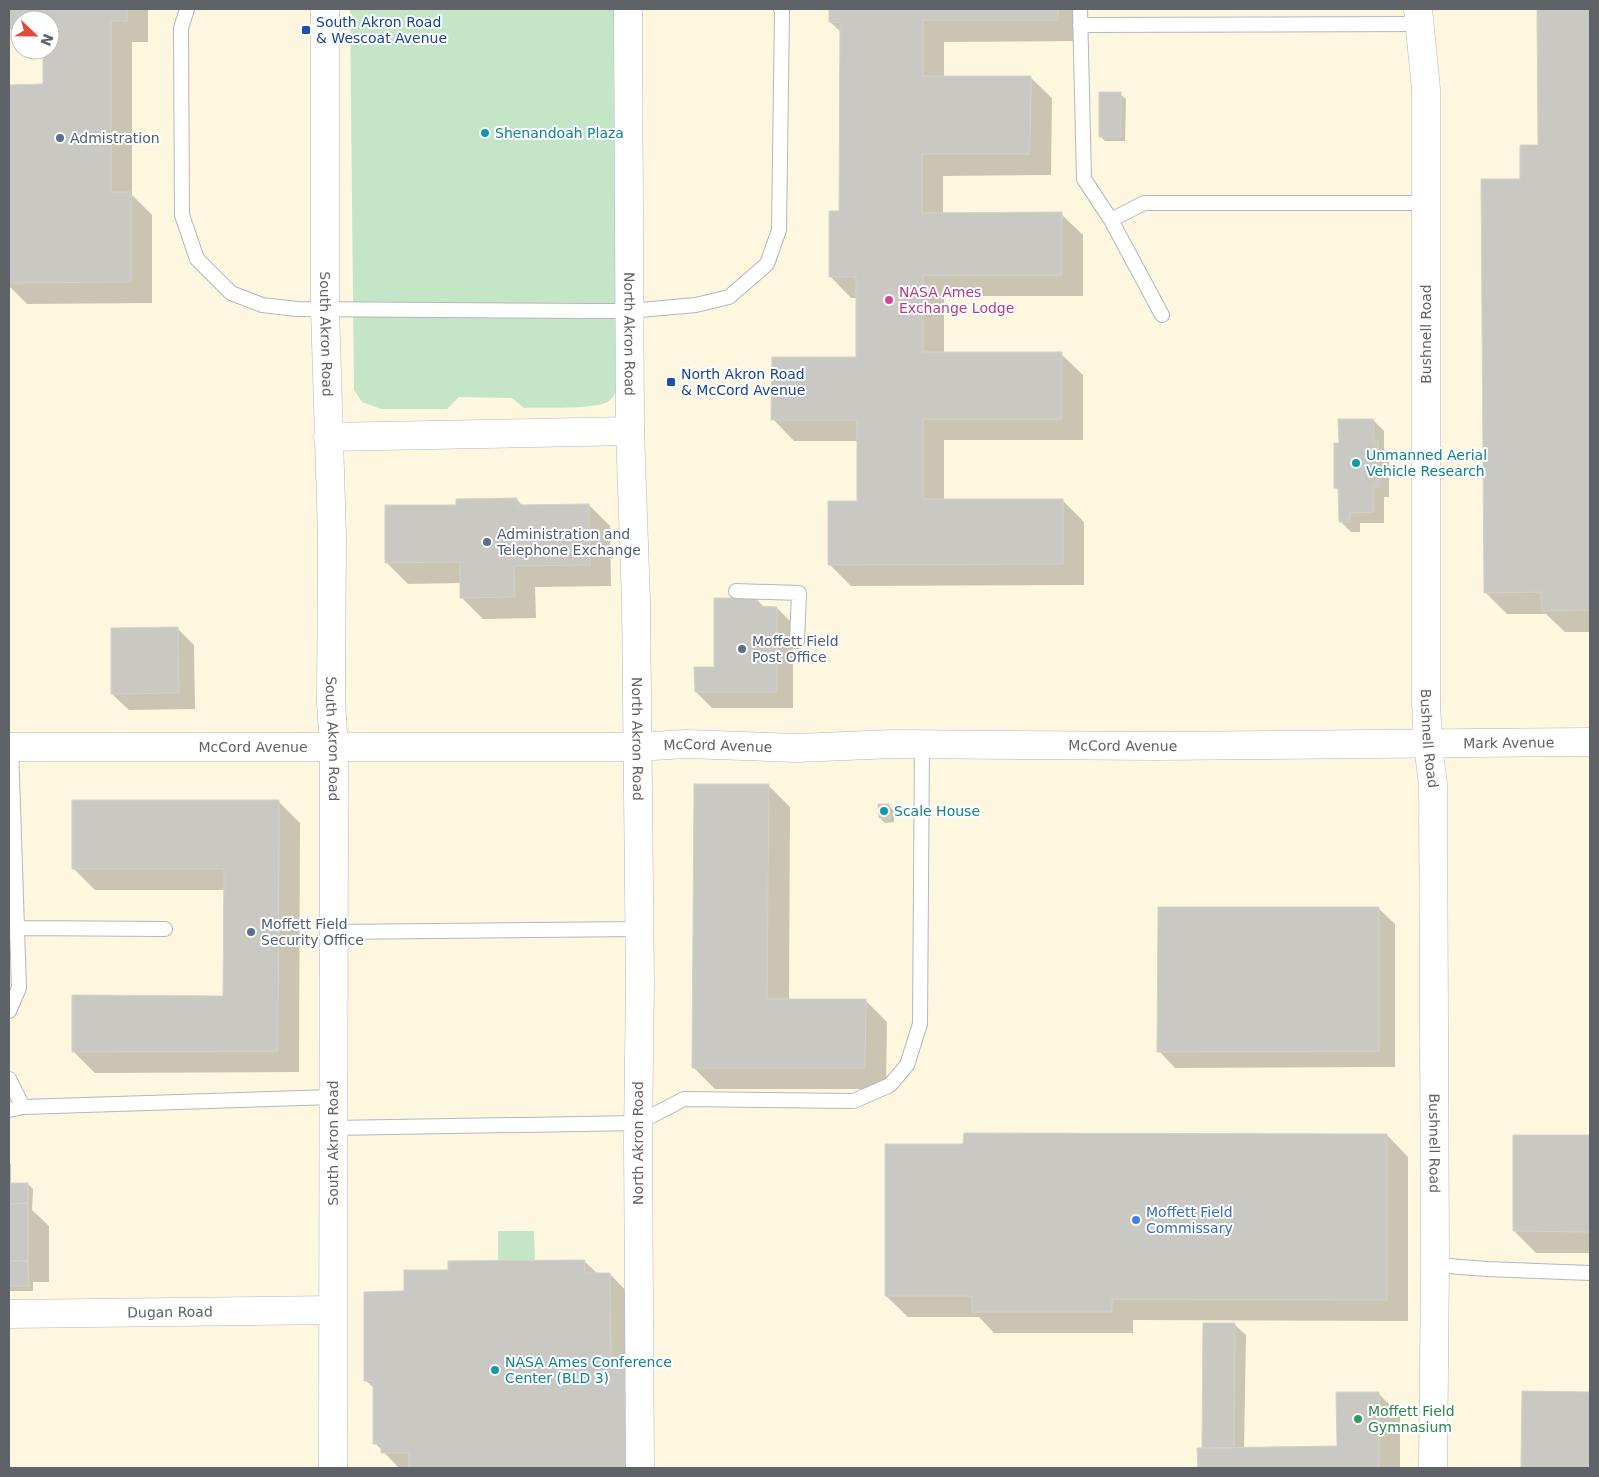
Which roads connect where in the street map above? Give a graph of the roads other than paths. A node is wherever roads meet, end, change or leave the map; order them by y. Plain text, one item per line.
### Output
1 (187, 9) edge
2 (324, 9) edge
3 (628, 9) edge
4 (780, 9) edge
5 (1080, 9) edge
6 (1419, 16) edge
7 (1080, 24) junction
8 (1426, 203) junction
9 (1110, 220) junction
10 (325, 309) junction
11 (628, 311) junction
12 (1162, 315) dead end
13 (630, 431) junction
14 (328, 437) junction
15 (736, 591) dead end
16 (797, 641) dead end
17 (1590, 742) edge
18 (922, 744) junction
19 (1428, 745) junction
20 (10, 747) edge
21 (334, 747) junction
22 (636, 747) junction
23 (17, 928) junction
24 (165, 929) dead end
25 (639, 929) junction
26 (334, 932) junction
27 (9, 1011) edge
28 (9, 1079) edge
29 (333, 1098) junction
30 (23, 1107) junction
31 (9, 1110) edge
32 (638, 1123) junction
33 (333, 1128) junction
34 (1435, 1265) junction
35 (1590, 1273) edge
36 (332, 1310) junction
37 (9, 1314) edge
38 (333, 1468) edge
39 (640, 1468) edge
40 (1434, 1468) edge

1 - 10 lane
2 - 10 street, South Akron Road
3 - 11 street, North Akron Road
4 - 11 lane
5 - 7 lane
6 - 7 lane
6 - 8 street, Bushnell Road
7 - 9 lane
8 - 9 lane
8 - 19 street, Bushnell Road
9 - 12 lane
10 - 11 lane
10 - 14 street, South Akron Road
11 - 13 street, North Akron Road
13 - 14 street
13 - 22 street, North Akron Road
14 - 21 street, South Akron Road
15 - 16 lane
17 - 19 street, Mark Avenue
18 - 19 street, McCord Avenue
18 - 22 street, McCord Avenue
18 - 32 lane
19 - 34 street, Bushnell Road
20 - 21 street, McCord Avenue
20 - 23 lane
21 - 22 street, McCord Avenue
21 - 26 street, South Akron Road
22 - 25 street, North Akron Road
23 - 24 lane
23 - 27 lane
25 - 26 lane
25 - 32 street, North Akron Road
26 - 29 street, South Akron Road
28 - 30 lane
29 - 30 lane
29 - 33 street, South Akron Road
30 - 31 lane
32 - 33 lane
32 - 39 street, North Akron Road
33 - 36 street, South Akron Road
34 - 35 lane
34 - 40 street, Bushnell Road
36 - 37 street, Dugan Road
36 - 38 street, South Akron Road

